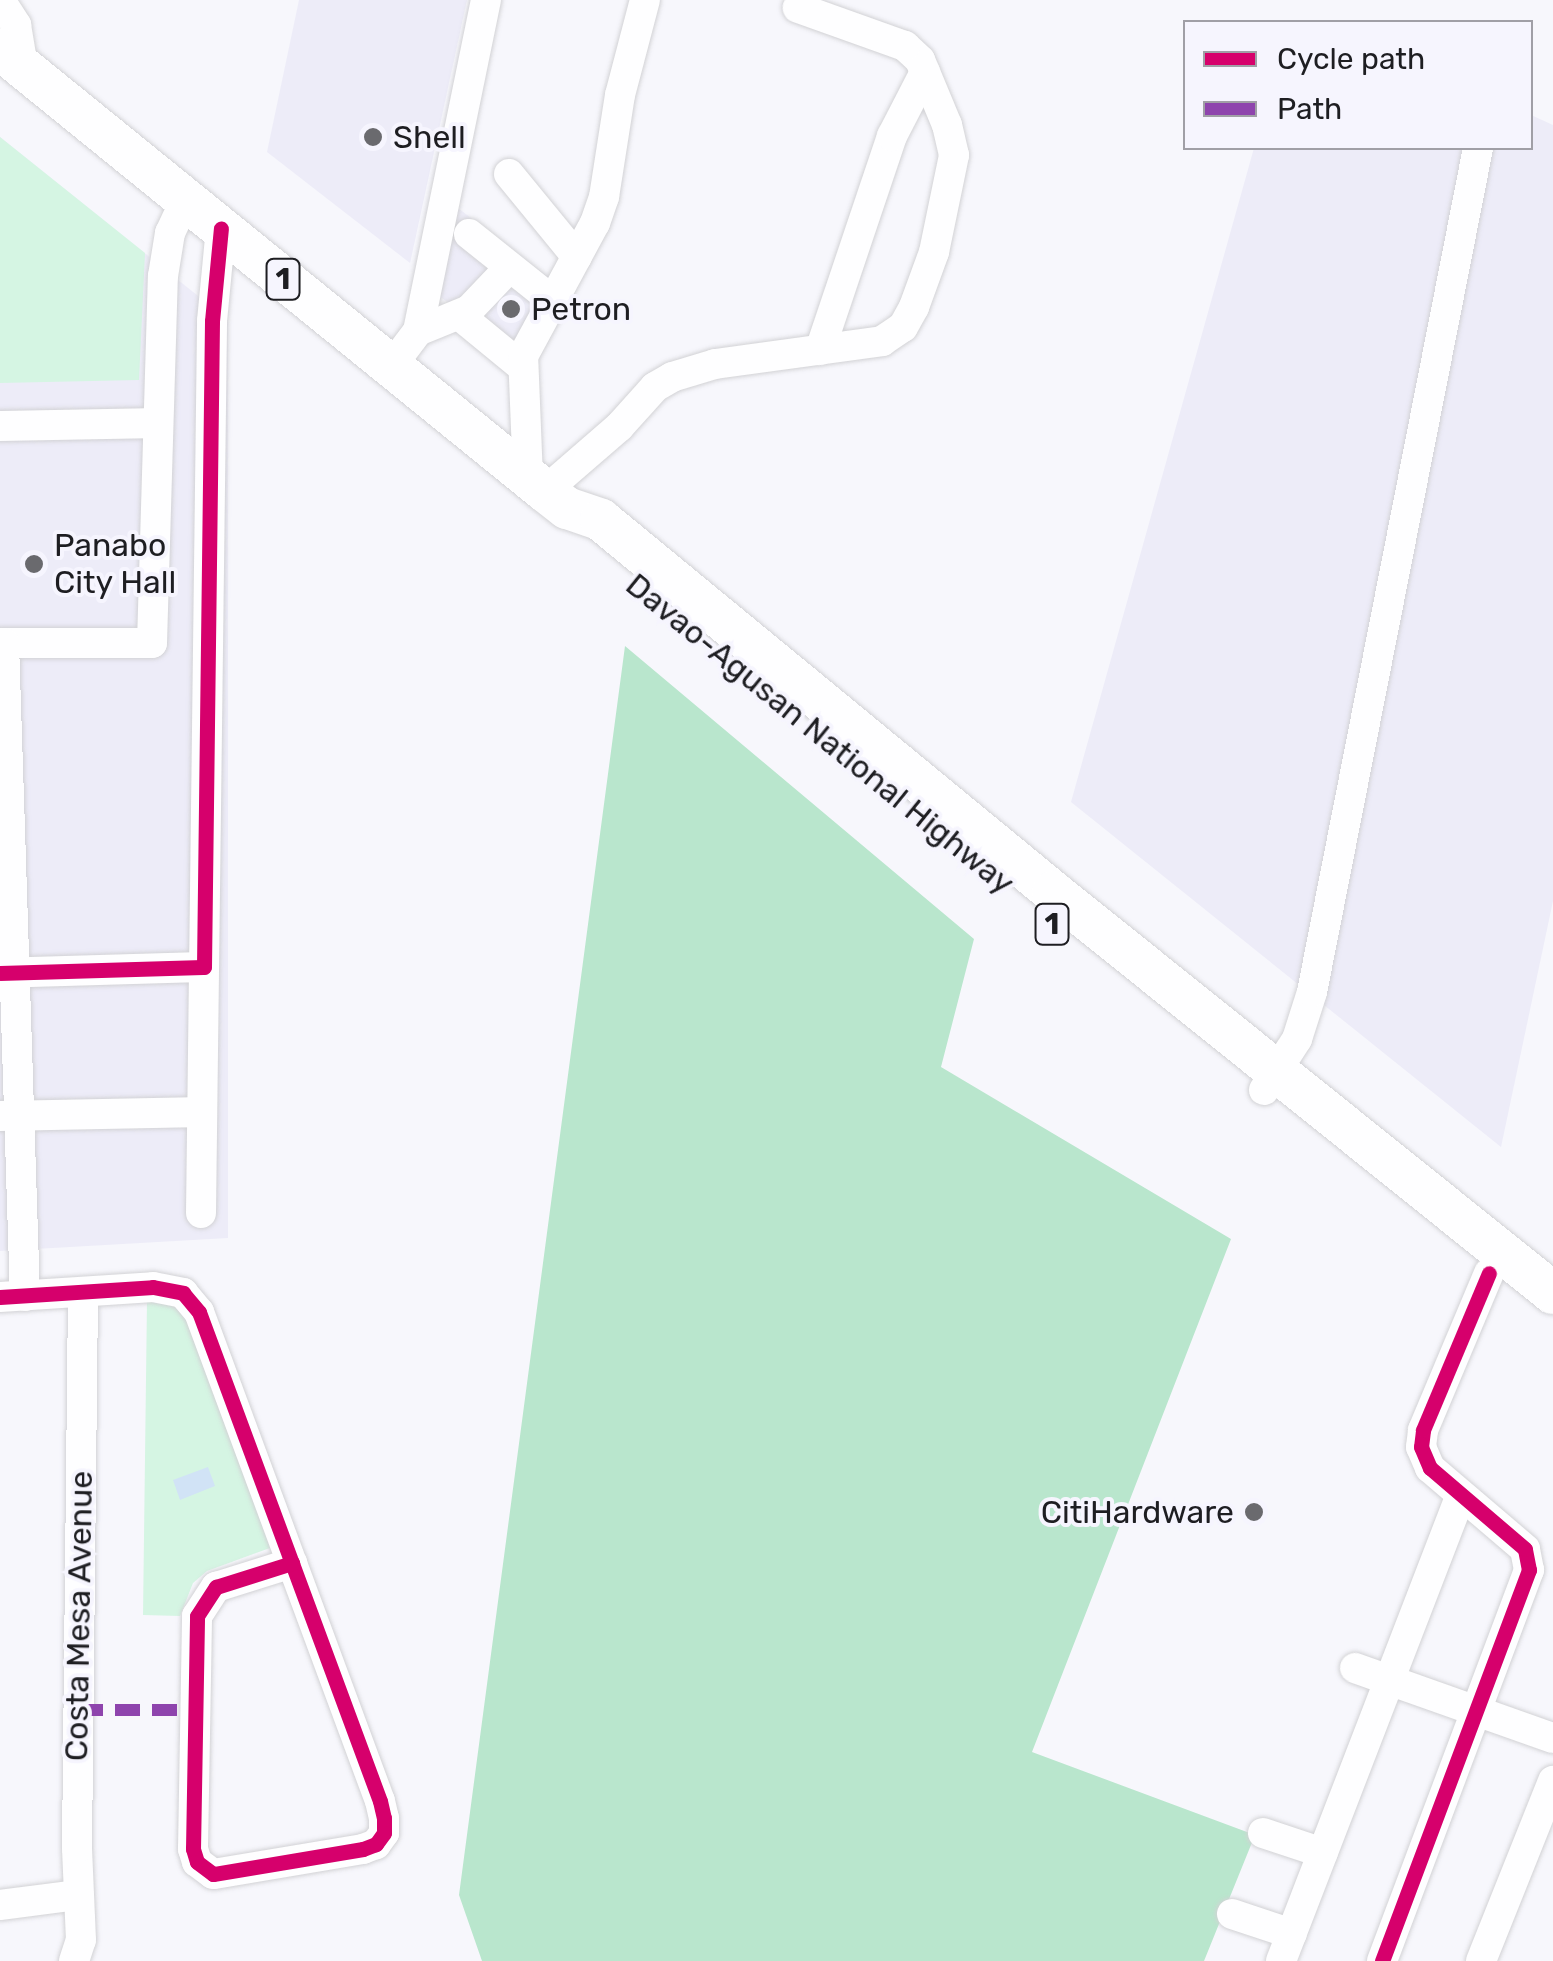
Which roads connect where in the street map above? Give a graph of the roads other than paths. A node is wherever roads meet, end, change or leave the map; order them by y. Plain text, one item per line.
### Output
1 (0, 0) edge
2 (486, 0) edge
3 (646, 0) edge
4 (798, 8) dead end
5 (12, 58) edge
6 (925, 72) junction
7 (1478, 150) edge
8 (509, 174) dead end
9 (186, 199) junction
10 (221, 228) junction
11 (469, 234) dead end
12 (577, 257) junction
13 (510, 267) junction
14 (553, 301) junction
15 (460, 315) junction
16 (418, 331) junction
17 (820, 350) junction
18 (521, 366) junction
19 (390, 368) junction
20 (158, 423) junction
21 (0, 426) edge
22 (547, 492) junction
23 (2, 643) edge
24 (204, 967) junction
25 (8, 973) edge
26 (1271, 1081) junction
27 (202, 1112) junction
28 (10, 1116) edge
29 (200, 1213) dead end
30 (1489, 1274) junction
31 (83, 1292) junction
32 (1553, 1293) edge
33 (12, 1297) edge
34 (1553, 1325) edge
35 (1460, 1496) junction
36 (292, 1564) junction
37 (1355, 1668) dead end
38 (1389, 1678) junction
39 (1478, 1709) junction
40 (1553, 1738) edge
41 (1553, 1781) edge
42 (1263, 1833) dead end
43 (1322, 1853) junction
44 (78, 1894) junction
45 (0, 1905) edge
46 (1232, 1914) dead end
47 (1286, 1947) edge
48 (83, 1954) edge
49 (1382, 1961) edge
50 (1480, 1961) edge

1 - 5 street
2 - 16 street
3 - 12 street
4 - 6 street
5 - 9 highway, Davao-Agusan National Highway / 1
6 - 17 street
6 - 17 street
7 - 26 street
8 - 12 street
9 - 10 highway, Davao-Agusan National Highway / 1
9 - 20 street
10 - 19 highway, Davao-Agusan National Highway / 1
10 - 24 street
11 - 13 street
12 - 14 street
13 - 14 street
13 - 15 street
14 - 18 street
15 - 16 street
15 - 18 street
16 - 19 street
17 - 22 street
18 - 22 street
19 - 22 highway, Davao-Agusan National Highway / 1
20 - 21 street
20 - 23 street
22 - 26 highway, Davao-Agusan National Highway / 1
23 - 25 street
24 - 25 street
24 - 27 street
25 - 28 street
26 - 30 highway, Davao-Agusan National Highway / 1
26 - 32 highway, Davao-Agusan National Highway / 1
27 - 28 street
27 - 29 street
28 - 33 street
30 - 34 highway, Davao-Agusan National Highway / 1
30 - 35 street
31 - 33 street
31 - 36 street
31 - 44 street, Costa Mesa Avenue
35 - 38 street
35 - 39 street
36 - 36 street
37 - 38 street
38 - 39 street
38 - 43 street
39 - 40 street
39 - 49 street
41 - 50 street
42 - 43 street
43 - 47 street
44 - 45 street
44 - 48 street, Costa Mesa Avenue
46 - 47 street

